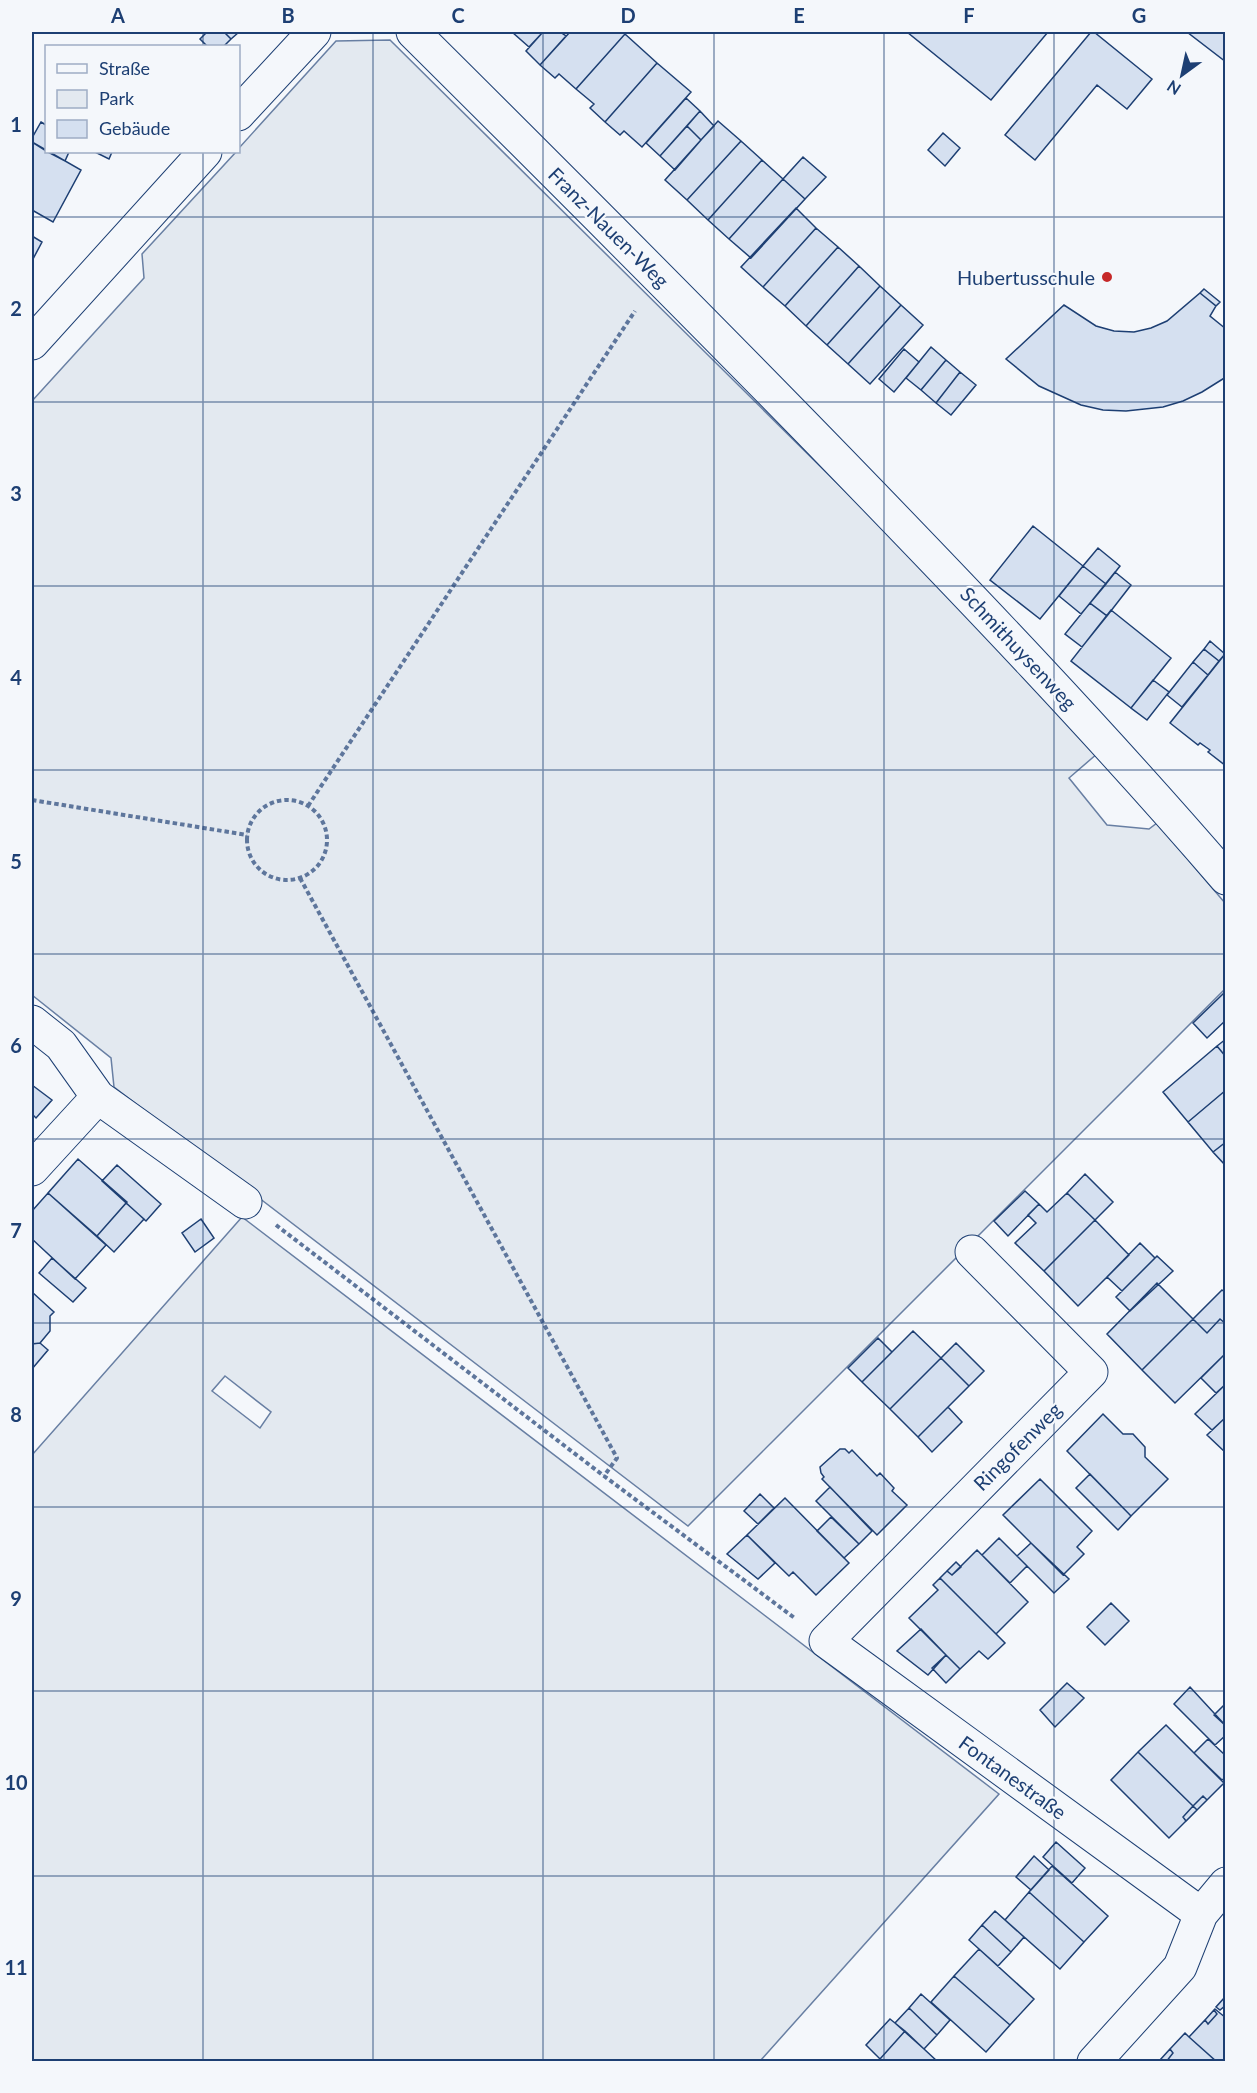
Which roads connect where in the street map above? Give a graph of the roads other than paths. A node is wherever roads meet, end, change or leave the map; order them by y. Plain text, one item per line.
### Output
1 (314, 32) edge
2 (413, 32) edge
3 (240, 112) edge
4 (204, 153) edge
5 (32, 343) edge
6 (804, 425) joint
7 (1226, 878) edge
8 (32, 1022) edge
9 (98, 1097) junction
10 (32, 1168) edge
11 (245, 1202) road end
12 (972, 1252) dead end
13 (826, 1641) joint
14 (1226, 1884) edge
15 (1201, 1914) junction
16 (1094, 2061) edge

1 - 3 street
2 - 6 street, Franz-Nauen-Weg
4 - 5 street
6 - 7 street, Schmithuysenweg
8 - 9 street
9 - 10 street
9 - 11 street
12 - 13 street, Ringofenweg
13 - 15 street, Fontanestraße
14 - 15 street
15 - 16 street

